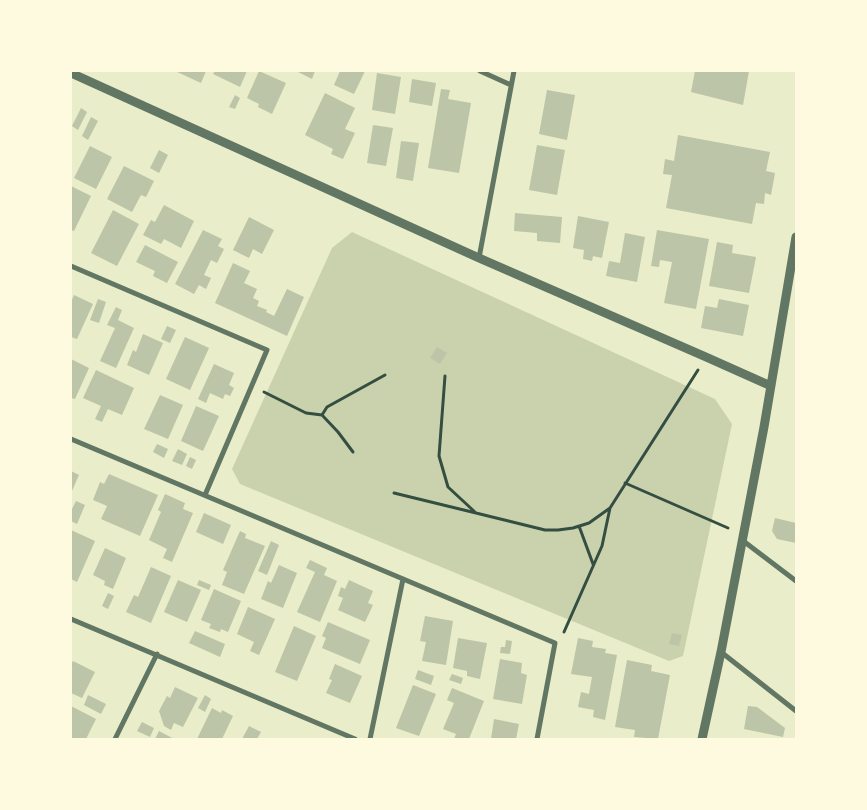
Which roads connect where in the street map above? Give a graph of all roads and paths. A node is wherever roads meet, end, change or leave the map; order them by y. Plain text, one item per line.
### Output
1 (480, 71) edge
2 (514, 71) edge
3 (71, 73) edge
4 (511, 85) junction
5 (796, 237) edge
6 (478, 258) junction
7 (794, 258) edge
8 (71, 266) edge
9 (706, 356) junction
10 (385, 375) dead end
11 (445, 376) dead end
12 (252, 386) junction
13 (771, 386) junction
14 (322, 415) junction
15 (71, 439) edge
16 (353, 452) dead end
17 (625, 483) junction
18 (394, 493) dead end
19 (205, 495) junction
20 (610, 508) junction
21 (476, 513) junction
22 (580, 526) junction
23 (742, 537) junction
24 (593, 564) junction
25 (403, 579) junction
26 (796, 581) edge
27 (71, 619) edge
28 (555, 643) junction
29 (721, 652) junction
30 (157, 654) junction
31 (796, 710) edge
32 (115, 739) edge
33 (355, 739) edge
34 (370, 739) edge
35 (537, 739) edge
36 (702, 739) edge

1 - 4 street
2 - 4 street
3 - 6 street
4 - 6 street
5 - 7 street
6 - 9 street
7 - 13 street
8 - 12 street
9 - 13 street
9 - 17 path
10 - 14 path
11 - 21 path
12 - 14 path
12 - 19 street
13 - 23 street
14 - 16 path
15 - 19 street
17 - 20 path
17 - 23 path
18 - 21 path
19 - 25 street
20 - 22 path
20 - 24 path
21 - 22 path
22 - 24 path
23 - 26 street
23 - 29 street
24 - 28 path
25 - 28 street
25 - 34 street
27 - 30 street
28 - 35 street
29 - 31 street
29 - 36 street
30 - 32 street
30 - 33 street

